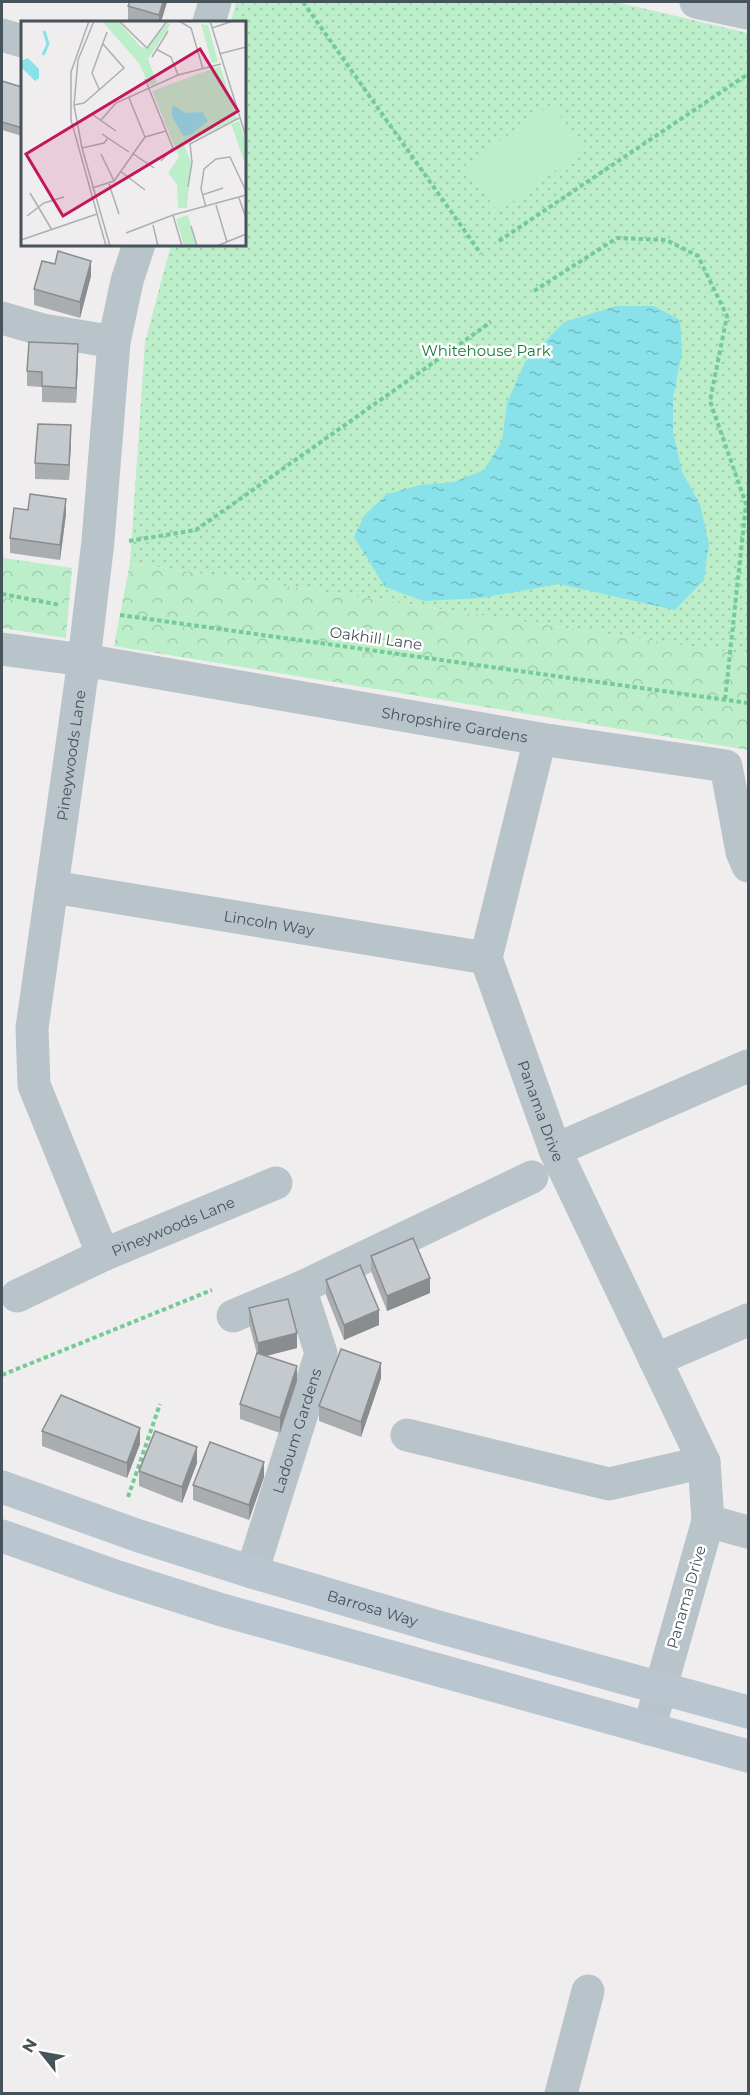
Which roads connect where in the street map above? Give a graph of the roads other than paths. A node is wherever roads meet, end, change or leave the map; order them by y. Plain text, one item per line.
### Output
1 (214, 2) edge
2 (696, 2) edge
3 (748, 13) edge
4 (209, 21) edge
5 (2, 35) edge
6 (21, 40) edge
7 (138, 246) edge
8 (2, 318) edge
9 (114, 342) junction
10 (2, 649) edge
11 (84, 660) junction
12 (540, 739) junction
13 (748, 866) edge
14 (53, 887) junction
15 (486, 958) junction
16 (748, 1066) edge
17 (555, 1150) junction
18 (531, 1177) dead end
19 (276, 1183) dead end
20 (103, 1255) junction
21 (300, 1288) junction
22 (17, 1296) dead end
23 (233, 1316) dead end
24 (748, 1320) edge
25 (655, 1360) junction
26 (407, 1435) dead end
27 (705, 1462) junction
28 (2, 1487) edge
29 (708, 1521) junction
30 (748, 1532) edge
31 (2, 1536) edge
32 (252, 1572) junction
33 (661, 1688) junction
34 (748, 1712) edge
35 (649, 1729) junction
36 (748, 1756) edge
37 (588, 1991) dead end
38 (561, 2094) edge

1 - 4 street
2 - 3 street
5 - 6 street
7 - 9 street, Pineywoods Lane
8 - 9 street
9 - 11 street, Pineywoods Lane
10 - 11 street, Shropshire Gardens
11 - 12 street, Shropshire Gardens
11 - 14 street, Pineywoods Lane
12 - 13 street, Shropshire Gardens
12 - 15 street
14 - 15 street, Lincoln Way
14 - 20 street, Pineywoods Lane
15 - 17 street, Panama Drive
16 - 17 street
17 - 25 street, Panama Drive
18 - 21 street
19 - 20 street, Pineywoods Lane
20 - 22 street, Pineywoods Lane
21 - 23 street
21 - 32 street, Ladoum Gardens
24 - 25 street
25 - 27 street, Panama Drive
26 - 27 street
27 - 29 street, Panama Drive
28 - 32 street, Barrosa Way
29 - 30 street
29 - 33 street, Panama Drive
31 - 35 street
32 - 33 street, Barrosa Way
33 - 34 street, Barrosa Way
33 - 35 street, Panama Drive
35 - 36 street
37 - 38 street

